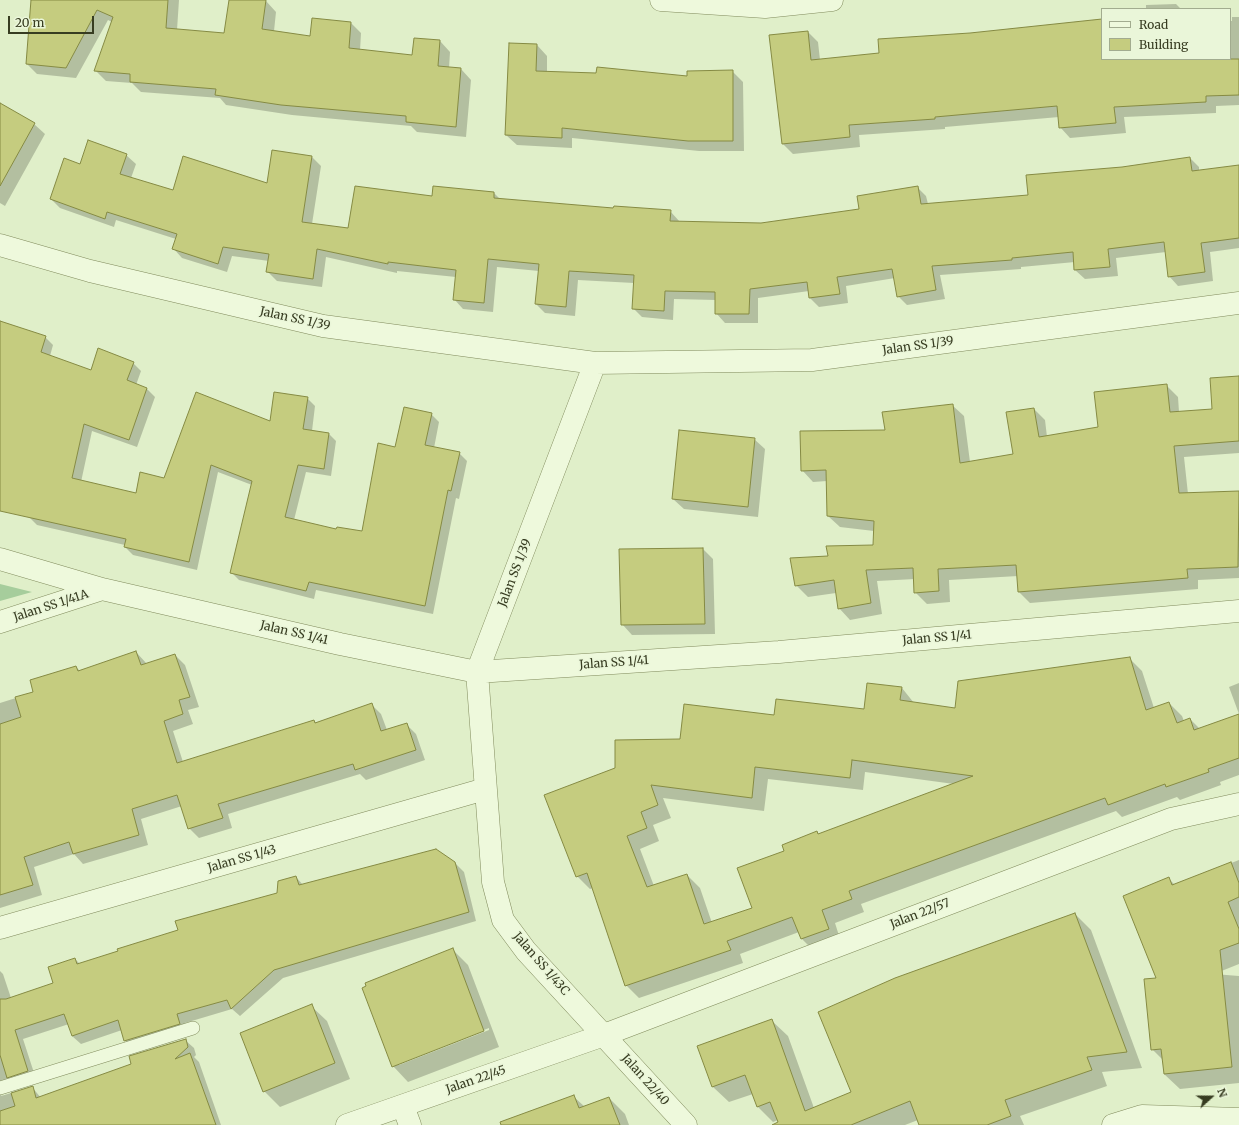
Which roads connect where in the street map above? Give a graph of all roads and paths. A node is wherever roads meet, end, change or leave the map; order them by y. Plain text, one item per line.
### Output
1 (660, 0) edge
2 (832, 0) edge
3 (0, 245) edge
4 (1239, 303) edge
5 (595, 363) junction
6 (0, 559) edge
7 (102, 589) junction
8 (1239, 611) edge
9 (0, 622) edge
10 (477, 672) junction
11 (485, 789) junction
12 (1239, 804) edge
13 (0, 928) edge
14 (193, 1028) dead end
15 (604, 1035) junction
16 (0, 1088) edge
17 (406, 1115) edge
18 (1239, 1119) edge
19 (348, 1125) edge
20 (686, 1125) edge
21 (1112, 1125) edge

1 - 2 street
3 - 5 street, Jalan SS 1/39
4 - 5 street, Jalan SS 1/39
5 - 10 street, Jalan SS 1/39
6 - 7 street, Jalan SS 1/41
7 - 9 street, Jalan SS 1/41A
7 - 10 street, Jalan SS 1/41
8 - 10 street, Jalan SS 1/41
10 - 11 street, Jalan SS 1/39
11 - 13 street, Jalan SS 1/43
11 - 15 street, Jalan SS 1/43C
12 - 15 street, Jalan 22/57
14 - 16 lane
15 - 17 street, Jalan 22/45
15 - 20 street, Jalan 22/40
17 - 19 street, Jalan 22/45
18 - 21 street

